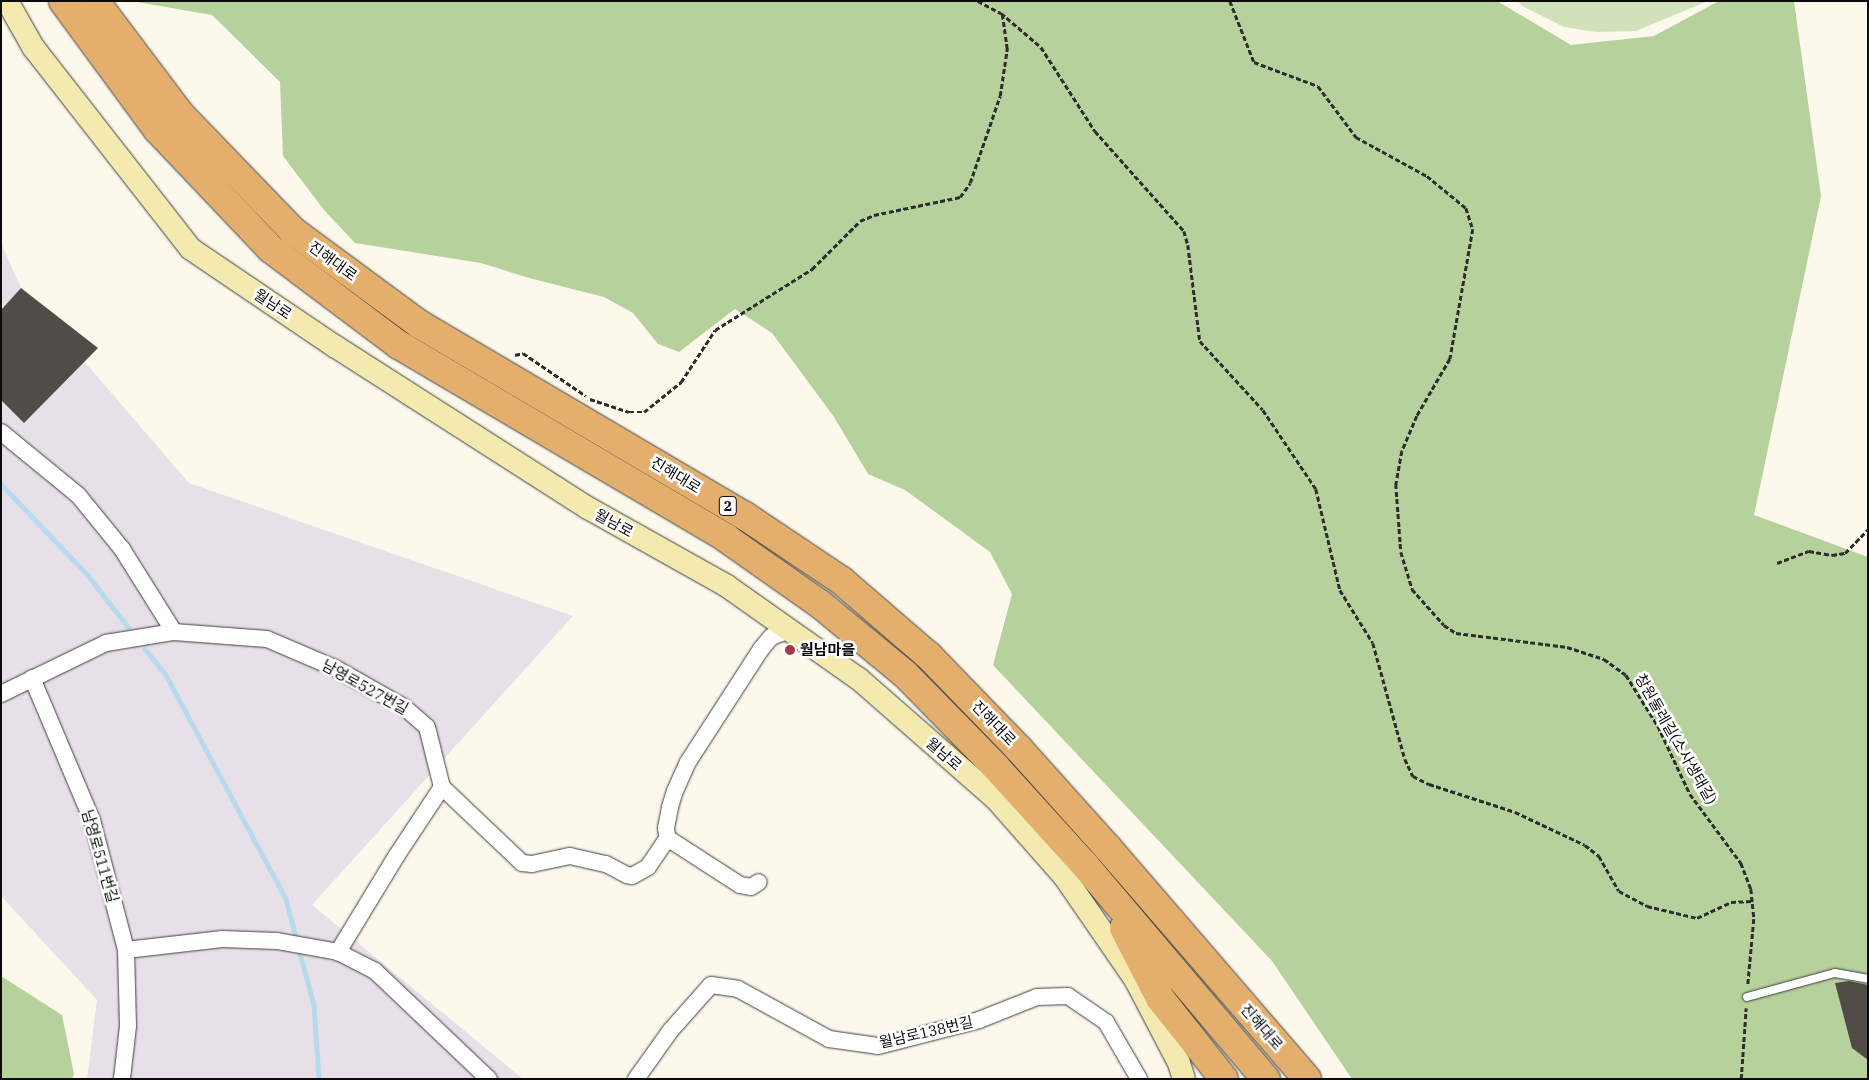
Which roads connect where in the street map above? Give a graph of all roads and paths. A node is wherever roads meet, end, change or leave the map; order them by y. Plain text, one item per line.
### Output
1 (7, 1) edge
2 (63, 1) edge
3 (95, 1) edge
4 (978, 1) edge
5 (1230, 1) edge
6 (1001, 13) junction
7 (506, 357) dead end
8 (1, 432) edge
9 (1868, 528) edge
10 (1777, 563) dead end
11 (789, 630) junction
12 (174, 632) junction
13 (32, 678) junction
14 (1, 694) edge
15 (442, 787) junction
16 (668, 841) junction
17 (759, 882) dead end
18 (1101, 884) junction
19 (1752, 901) junction
20 (126, 950) junction
21 (338, 952) junction
22 (1868, 979) edge
23 (1747, 998) junction
24 (122, 1079) edge
25 (489, 1079) edge
26 (636, 1079) edge
27 (1139, 1079) edge
28 (1184, 1079) edge
29 (1224, 1079) edge
30 (1266, 1079) edge
31 (1307, 1079) edge
32 (1741, 1079) edge

1 - 11 main road, 월남로
2 - 18 highway, 진해대로 / 2
3 - 31 highway, 진해대로 / 2
4 - 6 path
5 - 19 path, 창원둘레길(소사생태길)
6 - 7 path
6 - 19 path
8 - 12 street
9 - 10 path
11 - 16 street
11 - 28 main road, 월남로
12 - 13 street, 남영로527번길
12 - 15 street, 남영로527번길
13 - 14 street
13 - 20 street, 남영로511번길
15 - 16 street
15 - 21 street
16 - 17 street
18 - 29 highway
18 - 30 highway, 진해대로 / 2
19 - 23 path, 창원둘레길(소사생태길)
20 - 21 street
20 - 24 street, 남영로511번길
21 - 25 street
22 - 23 lane
23 - 32 path, 창원둘레길(소사생태길)
26 - 27 street, 월남로138번길

